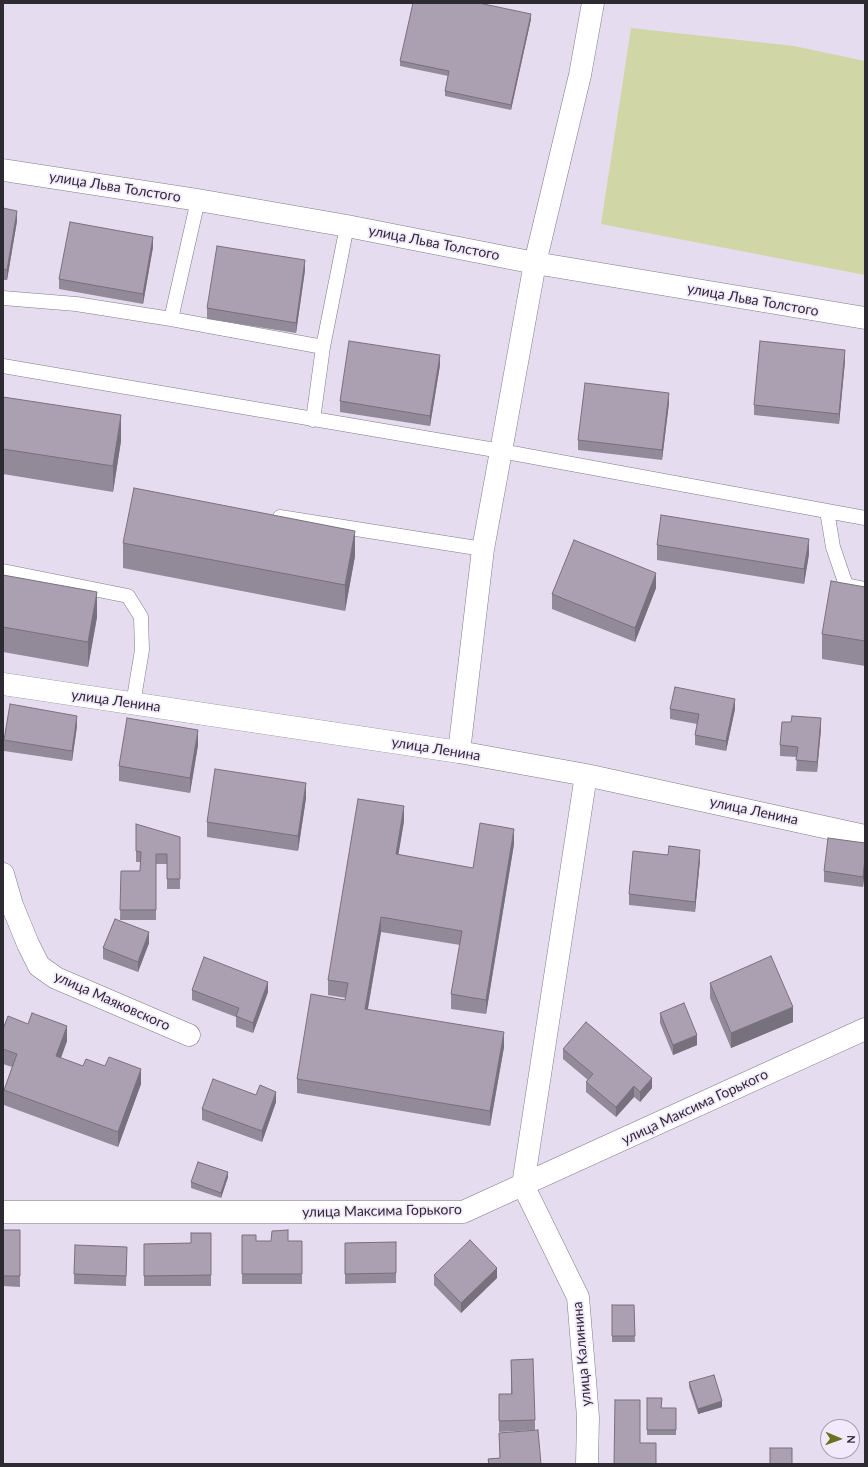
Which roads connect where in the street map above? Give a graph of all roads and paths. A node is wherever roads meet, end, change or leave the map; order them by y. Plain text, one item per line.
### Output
1 (593, 3) edge
2 (3, 170) edge
3 (198, 200) junction
4 (347, 226) junction
5 (535, 263) junction
6 (3, 298) edge
7 (865, 318) edge
8 (171, 319) junction
9 (323, 347) junction
10 (3, 366) edge
11 (313, 420) junction
12 (501, 451) junction
13 (827, 511) junction
14 (267, 515) edge
15 (865, 518) edge
16 (483, 549) junction
17 (3, 571) edge
18 (865, 589) edge
19 (3, 684) edge
20 (133, 704) junction
21 (459, 752) junction
22 (586, 775) junction
23 (865, 836) edge
24 (3, 874) edge
25 (865, 1029) edge
26 (189, 1035) dead end
27 (523, 1185) junction
28 (3, 1212) edge
29 (587, 1464) edge

1 - 5 street
2 - 3 street, улица Льва Толстого
3 - 4 street, улица Льва Толстого
3 - 8 lane
4 - 5 street, улица Льва Толстого
4 - 9 lane
5 - 7 street, улица Льва Толстого
5 - 12 street
6 - 8 lane
8 - 9 lane
9 - 11 lane
10 - 11 lane
11 - 12 lane
12 - 13 lane
12 - 16 street
13 - 15 lane
13 - 18 lane
14 - 16 lane
16 - 21 street
17 - 20 lane
19 - 20 street, улица Ленина
20 - 21 street, улица Ленина
21 - 22 street, улица Ленина
22 - 23 street, улица Ленина
22 - 27 street
24 - 26 street, улица Маяковского
25 - 27 street, улица Максима Горького
27 - 28 street, улица Максима Горького
27 - 29 street, улица Калинина

